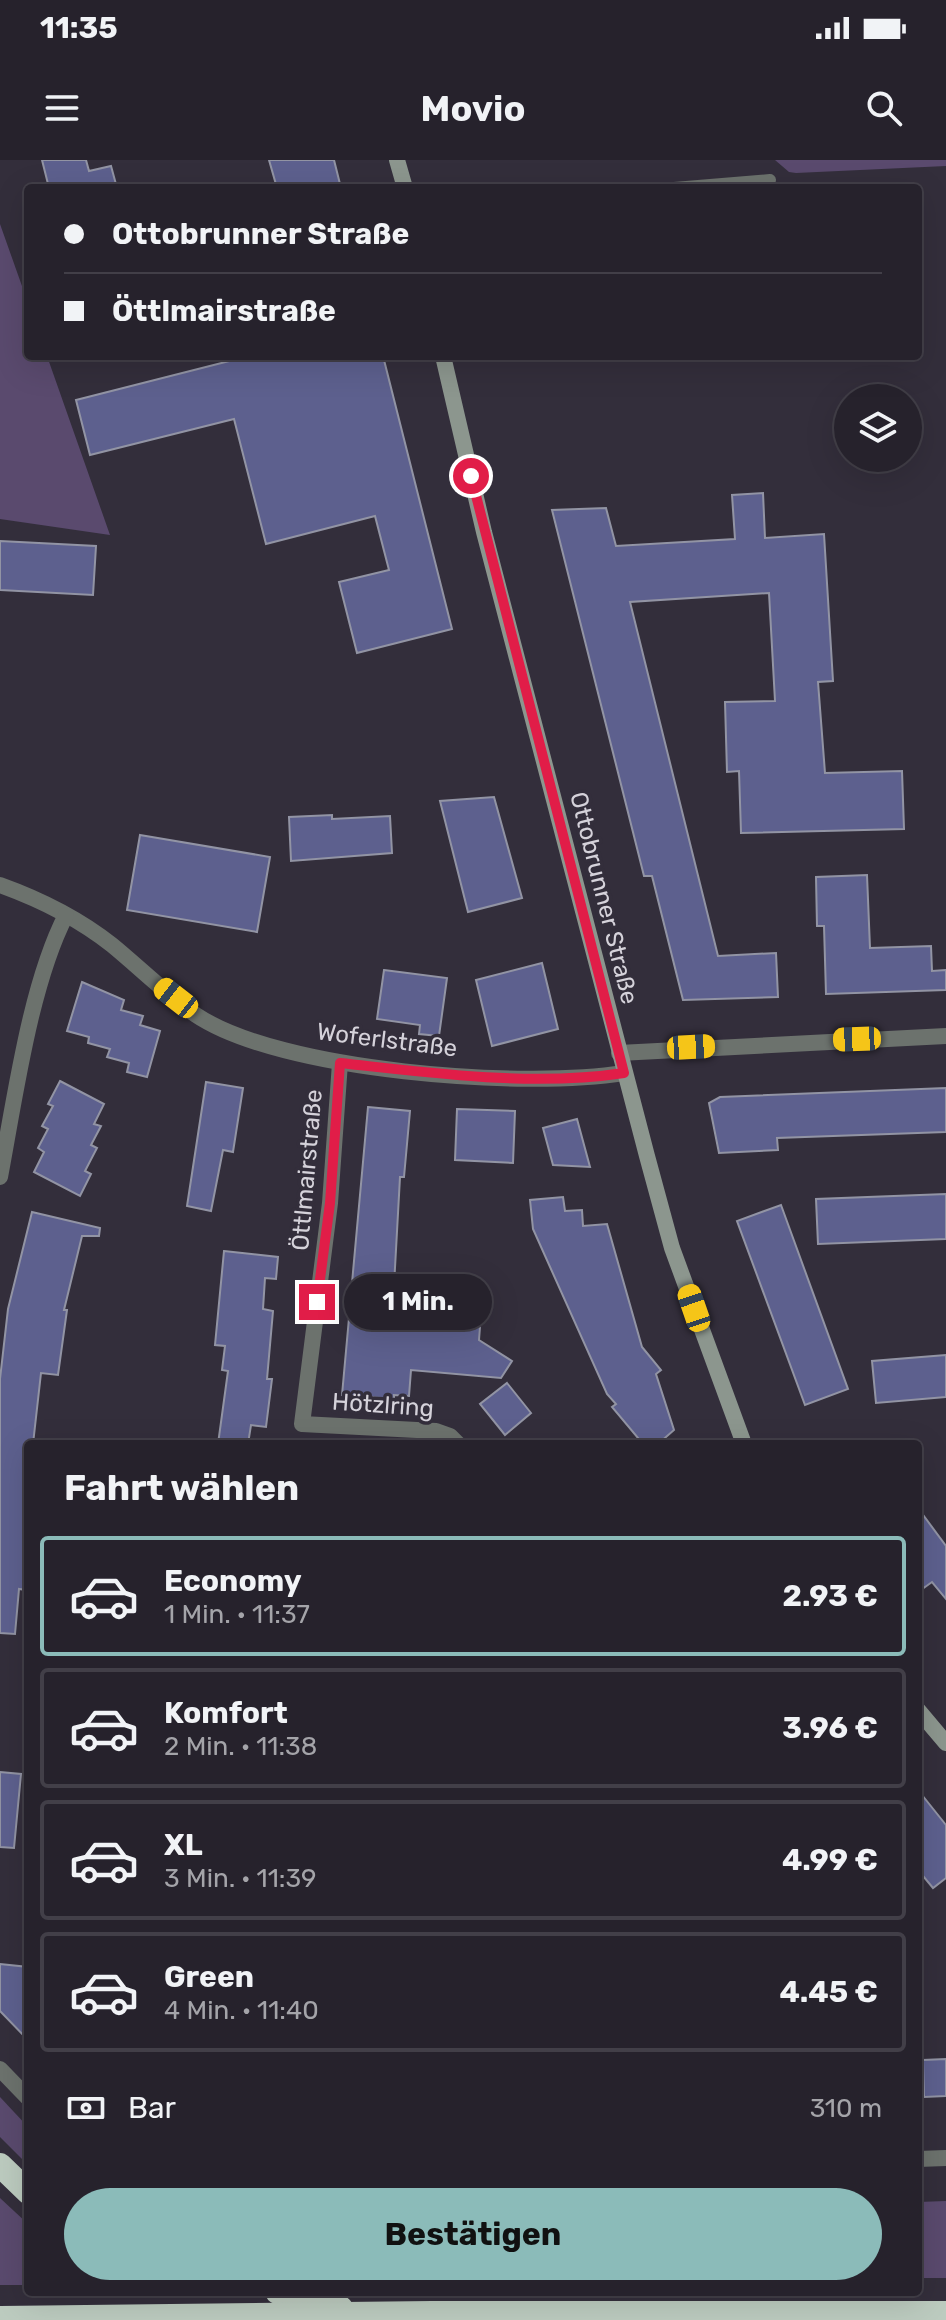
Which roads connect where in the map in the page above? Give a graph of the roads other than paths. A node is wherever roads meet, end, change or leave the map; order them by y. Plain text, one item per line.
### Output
1 (397, 160) edge
2 (770, 180) dead end
3 (404, 184) edge
4 (722, 184) edge
5 (444, 360) edge
6 (0, 885) edge
7 (66, 915) junction
8 (946, 1036) edge
9 (619, 1053) junction
10 (340, 1063) junction
11 (624, 1073) junction
12 (0, 1177) edge
13 (302, 1424) joint
14 (454, 1440) edge
15 (743, 1440) edge
16 (922, 1715) edge
17 (946, 1743) edge
18 (0, 2069) edge
19 (24, 2094) edge
20 (946, 2158) edge
21 (922, 2159) edge
22 (0, 2165) edge
23 (24, 2188) edge
24 (308, 2296) edge
25 (946, 2313) edge
26 (354, 2314) junction
27 (0, 2318) edge

1 - 3 main road
2 - 4 lane
5 - 9 main road, Ottobrunner Straße
6 - 7 street, Woferlstraße
7 - 10 street, Woferlstraße
7 - 12 street
8 - 9 street
9 - 11 main road, Ottobrunner Straße
10 - 11 street, Woferlstraße
10 - 13 street, Öttlmairstraße
11 - 15 main road, Ottobrunner Straße
13 - 14 street, Hötzlring
16 - 17 main road
18 - 19 street
20 - 21 street
22 - 23 highway
24 - 26 highway
25 - 26 highway
26 - 27 highway

